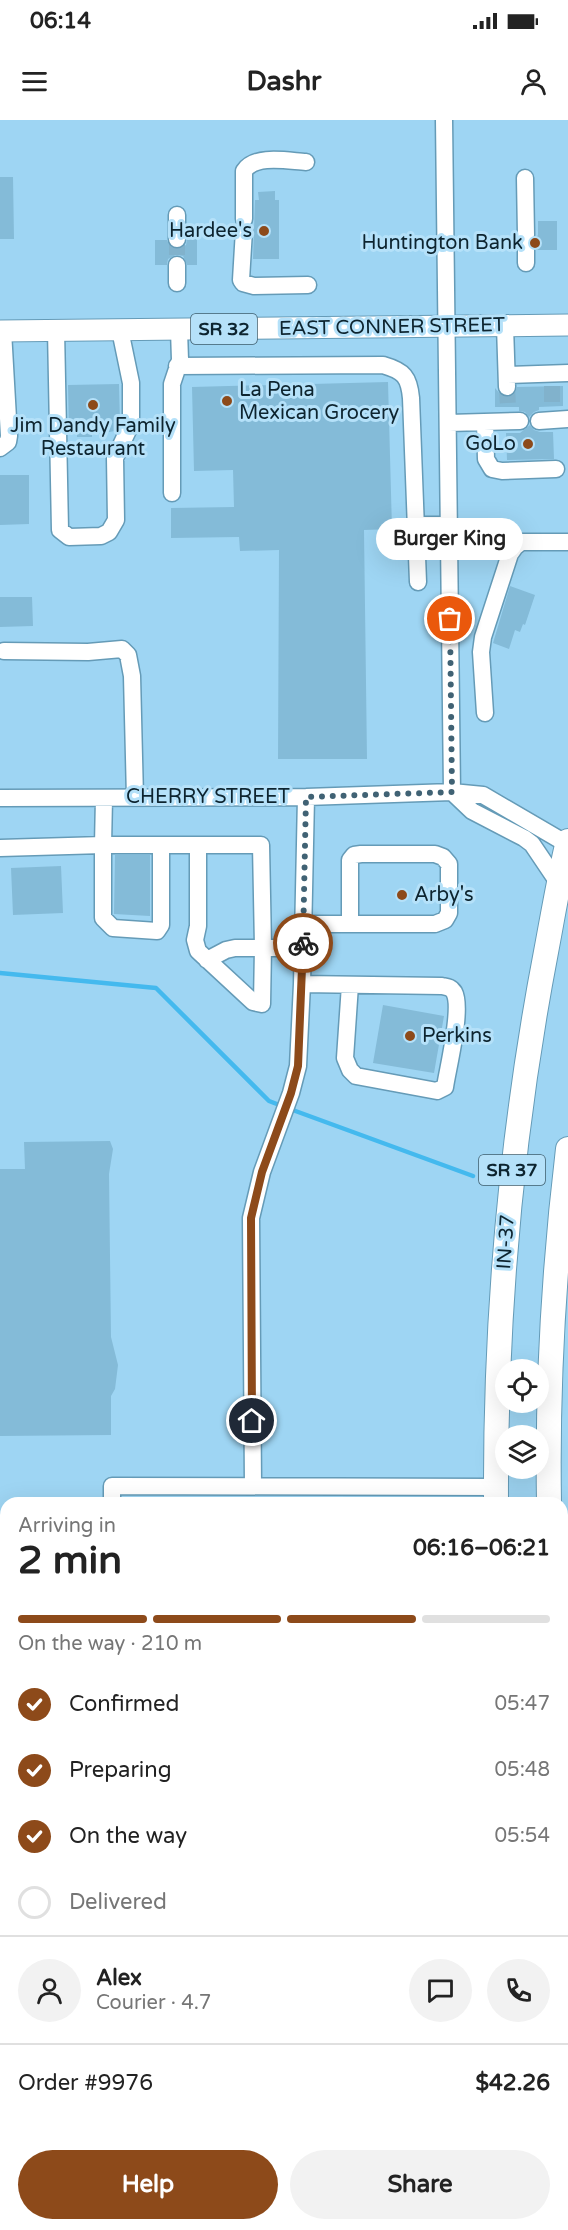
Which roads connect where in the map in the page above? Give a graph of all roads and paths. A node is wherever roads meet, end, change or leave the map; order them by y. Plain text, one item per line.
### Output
1 (444, 120) edge
2 (306, 162) dead end
3 (525, 178) dead end
4 (177, 215) dead end
5 (177, 239) tunnel mouth
6 (526, 249) dead end
7 (177, 265) tunnel mouth
8 (177, 283) dead end
9 (308, 285) dead end
10 (568, 325) edge
11 (505, 326) junction
12 (448, 327) junction
13 (56, 330) junction
14 (120, 330) junction
15 (179, 330) junction
16 (2, 331) edge
17 (177, 366) junction
18 (557, 378) edge
19 (4, 384) edge
20 (512, 417) dead end
21 (485, 422) junction
22 (449, 423) junction
23 (0, 448) edge
24 (556, 469) dead end
25 (172, 492) dead end
26 (416, 525) junction
27 (450, 525) junction
28 (568, 542) edge
29 (418, 582) dead end
30 (4, 651) dead end
31 (485, 713) dead end
32 (452, 792) junction
33 (306, 797) junction
34 (0, 798) edge
35 (104, 798) junction
36 (135, 798) junction
37 (568, 843) edge
38 (103, 845) junction
39 (161, 845) junction
40 (198, 845) junction
41 (0, 848) edge
42 (559, 884) junction
43 (304, 924) junction
44 (350, 924) junction
45 (263, 947) junction
46 (303, 948) junction
47 (207, 960) junction
48 (302, 984) junction
49 (350, 985) junction
50 (568, 1149) edge
51 (253, 1486) junction
52 (496, 1495) edge
53 (112, 1497) edge
54 (549, 1497) edge

1 - 12 street
2 - 9 street
3 - 6 street
4 - 5 street
7 - 8 street
10 - 11 main road, EAST CONNER STREET / SR 32
11 - 12 main road, EAST CONNER STREET / SR 32
11 - 18 street
12 - 15 main road, EAST CONNER STREET / SR 32
12 - 22 street
13 - 14 main road, EAST CONNER STREET / SR 32
13 - 14 street
13 - 16 main road, EAST CONNER STREET / SR 32
14 - 15 main road, EAST CONNER STREET / SR 32
15 - 17 street
16 - 19 street
17 - 25 street
17 - 26 street
19 - 23 street
20 - 21 street
21 - 22 street
21 - 24 street
22 - 27 street
26 - 27 street
26 - 29 street
27 - 32 street
28 - 31 street
30 - 36 street
32 - 33 street, CHERRY STREET
32 - 37 street, CHERRY STREET
32 - 42 street
33 - 36 street, CHERRY STREET
33 - 43 street
34 - 35 street, CHERRY STREET
35 - 36 street, CHERRY STREET
35 - 38 street
37 - 42 highway, IN-37 / SR 37
38 - 39 street
38 - 39 street
38 - 41 street
39 - 40 street
40 - 45 street
40 - 47 street
42 - 52 highway, IN-37 / SR 37
43 - 44 street
43 - 46 street
44 - 44 street
45 - 46 street
45 - 47 street
45 - 47 street
46 - 48 street
48 - 49 street
48 - 51 street
49 - 49 street
50 - 54 highway, SR 37
51 - 52 street
51 - 53 street

